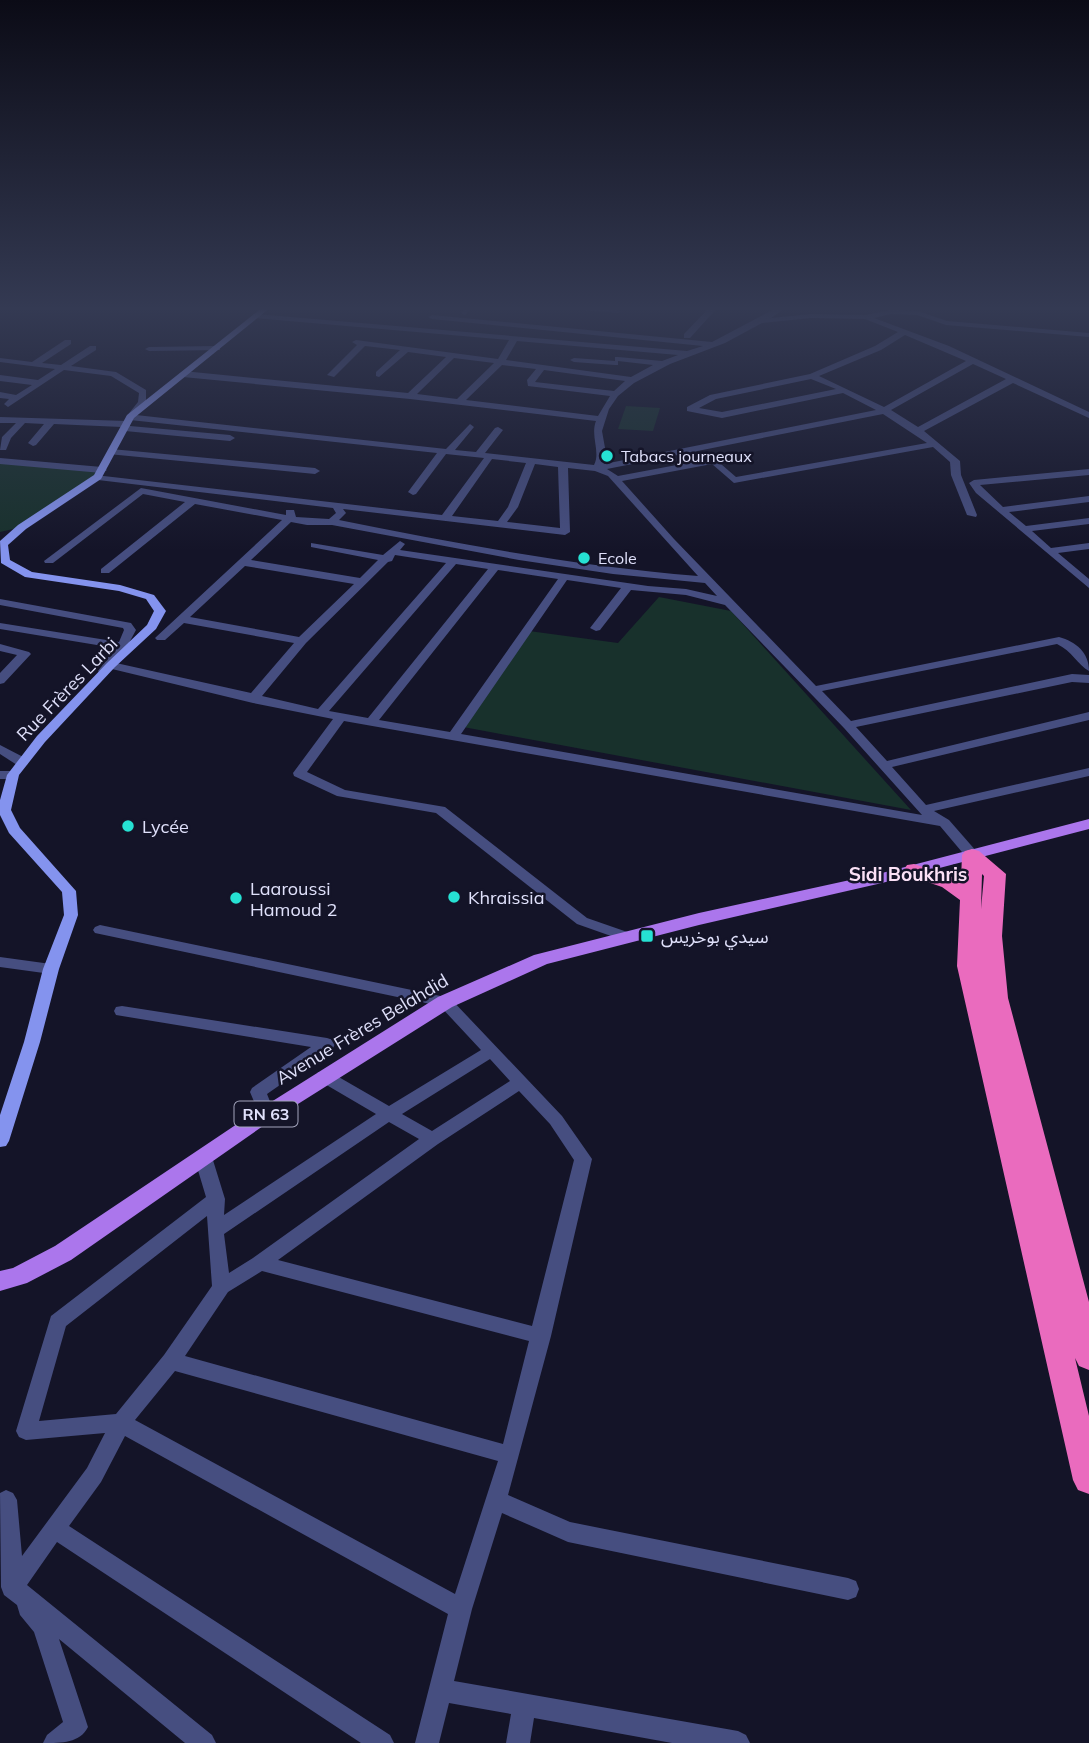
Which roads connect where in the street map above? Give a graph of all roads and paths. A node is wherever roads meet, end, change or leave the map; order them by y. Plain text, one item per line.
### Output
1 (32, 388) edge
2 (138, 388) edge
3 (167, 388) edge
4 (331, 388) edge
5 (418, 388) edge
6 (472, 388) edge
7 (542, 388) edge
8 (589, 388) edge
9 (623, 388) edge
10 (754, 388) edge
11 (841, 388) edge
12 (923, 388) edge
13 (996, 388) edge
14 (1033, 388) edge
15 (845, 390) junction
16 (617, 394) junction
17 (0, 395) edge
18 (410, 396) junction
19 (17, 398) junction
20 (459, 401) junction
21 (575, 402) junction
22 (8, 404) dead end
23 (883, 411) junction
24 (1089, 415) edge
25 (601, 419) junction
26 (0, 420) edge
27 (22, 422) junction
28 (50, 423) junction
29 (127, 423) junction
30 (470, 427) dead end
31 (498, 430) dead end
32 (918, 431) junction
33 (230, 439) dead end
34 (33, 443) dead end
35 (936, 444) junction
36 (3, 448) dead end
37 (111, 452) junction
38 (446, 452) junction
39 (484, 456) junction
40 (531, 460) junction
41 (0, 461) edge
42 (563, 464) junction
43 (597, 467) junction
44 (315, 471) dead end
45 (1089, 472) edge
46 (100, 473) junction
47 (615, 479) junction
48 (413, 492) dead end
49 (1089, 499) edge
50 (194, 500) junction
51 (336, 505) junction
52 (1001, 510) junction
53 (972, 515) dead end
54 (291, 517) junction
55 (445, 518) junction
56 (1089, 521) edge
57 (331, 522) junction
58 (501, 524) junction
59 (1024, 529) junction
60 (405, 537) junction
61 (315, 545) dead end
62 (1089, 547) edge
63 (1049, 551) junction
64 (391, 555) junction
65 (454, 560) junction
66 (49, 561) dead end
67 (242, 562) junction
68 (496, 566) junction
69 (104, 571) dead end
70 (1089, 571) edge
71 (1075, 573) junction
72 (565, 576) junction
73 (708, 580) junction
74 (364, 582) junction
75 (1089, 584) edge
76 (628, 586) junction
77 (729, 601) junction
78 (0, 602) edge
79 (181, 619) junction
80 (0, 626) edge
81 (596, 628) dead end
82 (161, 638) dead end
83 (302, 642) junction
84 (0, 647) edge
85 (127, 647) junction
86 (1089, 667) edge
87 (107, 670) junction
88 (1089, 679) edge
89 (0, 680) edge
90 (812, 690) junction
91 (253, 699) junction
92 (321, 713) junction
93 (1089, 716) edge
94 (341, 717) junction
95 (371, 722) junction
96 (848, 725) junction
97 (453, 737) junction
98 (0, 749) edge
99 (22, 762) junction
100 (885, 765) junction
101 (1089, 772) edge
102 (6, 775) edge
103 (923, 810) junction
104 (944, 823) junction
105 (1089, 824) edge
106 (972, 855) junction
107 (914, 870) junction
108 (970, 897) junction
109 (100, 930) dead end
110 (628, 937) junction
111 (0, 962) edge
112 (51, 969) junction
113 (445, 1002) junction
114 (122, 1011) dead end
115 (491, 1051) junction
116 (324, 1076) junction
117 (521, 1082) junction
118 (267, 1114) junction
119 (389, 1114) junction
120 (432, 1139) junction
121 (0, 1141) edge
122 (203, 1157) junction
123 (216, 1199) junction
124 (215, 1231) junction
125 (260, 1263) junction
126 (0, 1282) edge
127 (221, 1287) junction
128 (541, 1336) junction
129 (1089, 1357) edge
130 (171, 1361) junction
131 (121, 1423) junction
132 (510, 1455) junction
133 (1089, 1480) edge
134 (6, 1500) dead end
135 (496, 1500) junction
136 (54, 1528) junction
137 (12, 1587) junction
138 (848, 1589) dead end
139 (461, 1609) junction
140 (441, 1689) junction
141 (524, 1704) junction
142 (55, 1743) edge
143 (204, 1743) edge
144 (382, 1743) edge
145 (427, 1743) edge
146 (518, 1743) edge
147 (738, 1743) edge

1 - 19 street
2 - 29 street
3 - 29 main road
4 - 18 street
5 - 18 street
6 - 20 street
7 - 21 street
8 - 21 street
9 - 16 street
10 - 15 street
11 - 15 street
12 - 23 street
13 - 32 street
14 - 24 street
15 - 23 street
16 - 21 street
16 - 25 street
17 - 19 street
18 - 20 street
19 - 22 street
20 - 21 street
21 - 25 street
23 - 32 street
23 - 43 street
25 - 43 street
26 - 27 street
27 - 28 street
27 - 36 street
28 - 29 street
28 - 34 street
29 - 33 street
29 - 37 main road
29 - 38 street
30 - 38 street
31 - 39 street
32 - 35 street
35 - 47 street
35 - 53 street
37 - 44 street
37 - 46 main road
38 - 39 street
38 - 48 street
39 - 40 street
39 - 55 street
40 - 42 street
40 - 58 street
41 - 46 street
42 - 43 street
42 - 58 street
43 - 47 street
45 - 52 street
46 - 51 street
46 - 85 main road, Rue Frères Larbi
47 - 73 street
49 - 52 street
50 - 54 street
50 - 66 street
50 - 69 street
51 - 54 street
51 - 55 street
51 - 57 street
52 - 59 street
54 - 57 street
54 - 67 street
55 - 58 street
56 - 59 street
57 - 60 street
59 - 63 street
60 - 64 street
60 - 73 street
61 - 64 street
62 - 63 street
63 - 71 street
64 - 65 street
64 - 74 street
65 - 68 street
65 - 92 street
67 - 74 street
67 - 79 street
68 - 72 street
68 - 95 street
70 - 71 street
71 - 75 street
72 - 76 street
72 - 97 street
73 - 77 street
74 - 83 street
76 - 77 street
76 - 81 street
77 - 90 street
78 - 85 street
79 - 82 street
79 - 83 street
80 - 85 street
83 - 91 street
84 - 89 street
85 - 87 main road, Rue Frères Larbi
86 - 90 street
87 - 91 street
87 - 99 main road, Rue Frères Larbi
88 - 96 street
90 - 96 street
91 - 92 street
92 - 94 street
93 - 100 street
94 - 95 street
94 - 110 street
95 - 97 street
96 - 100 street
97 - 104 street
98 - 99 street
99 - 102 main road, Rue Frères Larbi
100 - 103 street
101 - 103 street
102 - 112 main road, Rue Frères Larbi
103 - 104 street
104 - 106 street
105 - 106 main road, RN 63
106 - 107 main road, RN 63
106 - 108 highway
106 - 129 highway
107 - 108 highway
107 - 110 main road, RN 63
108 - 133 highway
109 - 113 street
110 - 113 main road, Avenue Frères Belahdid / RN 63
111 - 112 street
112 - 121 main road, Rue Frères Larbi
113 - 115 street
113 - 116 main road, Avenue Frères Belahdid / RN 63
114 - 118 street
115 - 117 street
115 - 119 street
116 - 118 main road, Avenue Frères Belahdid / RN 63
116 - 119 street
117 - 120 street
117 - 128 street
118 - 122 main road, Avenue Frères Belahdid / RN 63
119 - 120 street
119 - 124 street
120 - 125 street
122 - 123 street
122 - 126 main road, Avenue Frères Belahdid / RN 63
123 - 124 street
123 - 131 street
124 - 127 street
125 - 127 street
125 - 128 street
127 - 130 street
128 - 132 street
130 - 131 street
130 - 132 street
131 - 136 street
131 - 139 street
132 - 135 street
134 - 137 street
135 - 138 street
135 - 139 street
136 - 137 street
136 - 144 street
137 - 142 street
137 - 143 street
139 - 140 street
140 - 141 street
140 - 145 street
141 - 146 street
141 - 147 street

